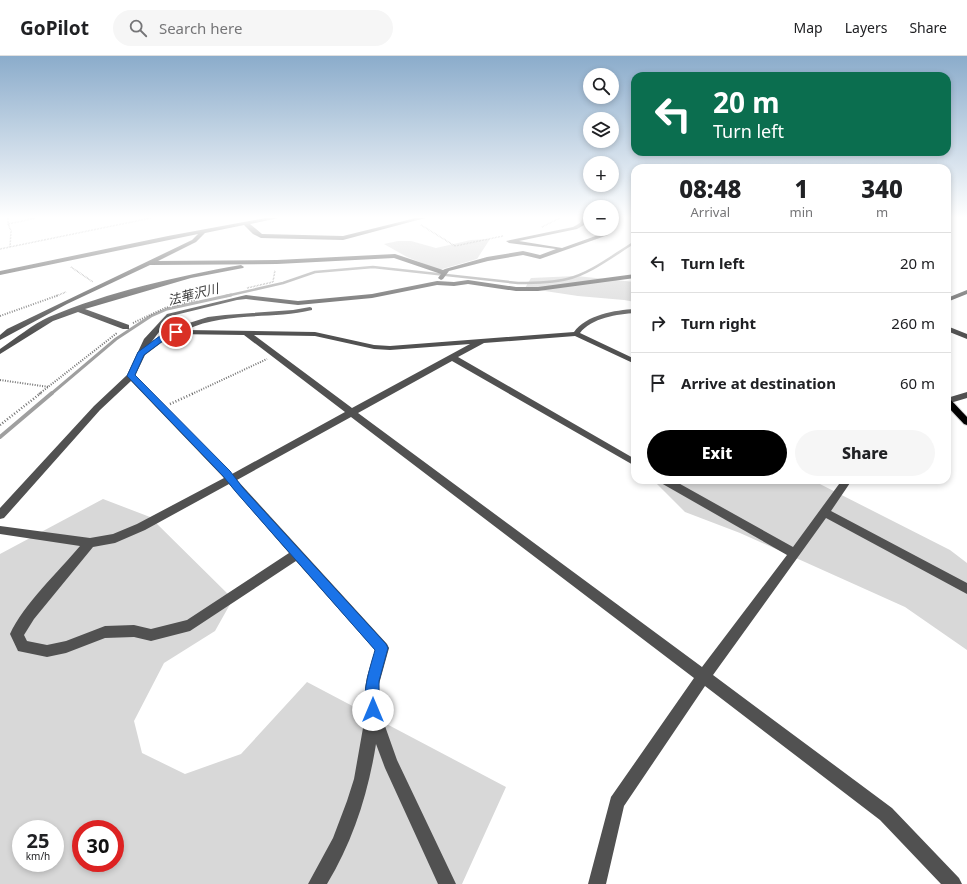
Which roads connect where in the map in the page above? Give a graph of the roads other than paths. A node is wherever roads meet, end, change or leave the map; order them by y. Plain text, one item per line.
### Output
1 (83, 257) edge
2 (163, 257) edge
3 (382, 257) edge
4 (396, 257) edge
5 (496, 257) edge
6 (277, 262) junction
7 (148, 264) junction
8 (0, 273) edge
9 (445, 273) junction
10 (631, 277) edge
11 (437, 283) junction
12 (967, 292) edge
13 (951, 298) edge
14 (78, 309) junction
15 (310, 309) dead end
16 (631, 311) edge
17 (126, 327) dead end
18 (951, 330) edge
19 (176, 332) junction
20 (246, 333) junction
21 (576, 334) junction
22 (967, 337) edge
23 (0, 338) edge
24 (482, 341) junction
25 (0, 352) edge
26 (141, 354) junction
27 (453, 358) junction
28 (631, 360) edge
29 (131, 376) junction
30 (966, 397) edge
31 (951, 400) edge
32 (951, 405) edge
33 (351, 413) junction
34 (967, 422) edge
35 (631, 461) edge
36 (230, 479) junction
37 (672, 484) edge
38 (844, 484) edge
39 (824, 512) junction
40 (0, 515) edge
41 (0, 530) edge
42 (90, 543) junction
43 (297, 554) junction
44 (795, 554) junction
45 (967, 589) edge
46 (703, 677) junction
47 (373, 710) junction
48 (317, 884) edge
49 (447, 884) edge
50 (597, 884) edge
51 (953, 884) edge

1 - 8 street
2 - 7 street
3 - 6 street
4 - 9 street
5 - 9 street
6 - 7 street
6 - 14 street
7 - 23 street
9 - 11 street
10 - 11 street
11 - 26 street
12 - 13 street
14 - 17 street
14 - 25 street
15 - 19 street
16 - 21 street
18 - 22 street
19 - 20 street
19 - 26 street
20 - 24 street
20 - 33 street
21 - 24 street
21 - 28 street
24 - 27 street
26 - 29 street
27 - 33 street
27 - 35 street
29 - 36 street
29 - 40 street
30 - 31 street
32 - 34 main road
33 - 36 street
33 - 46 street
36 - 42 street
36 - 43 street
37 - 44 street
38 - 39 street
39 - 44 street
39 - 45 street
41 - 42 street
42 - 43 street
43 - 47 street
44 - 46 street
46 - 50 street
46 - 51 street
47 - 48 street
47 - 49 street

